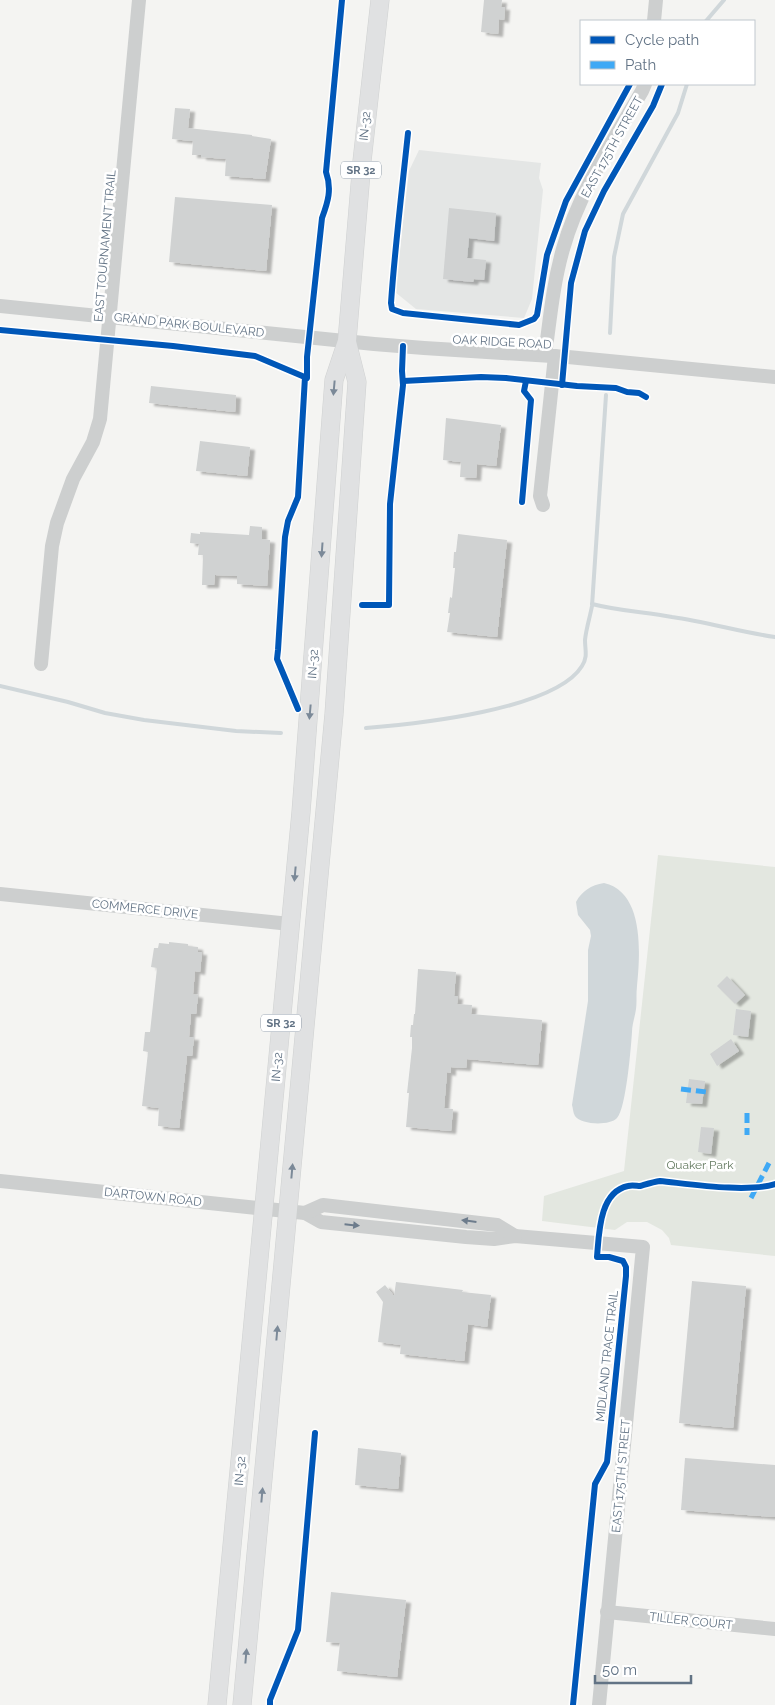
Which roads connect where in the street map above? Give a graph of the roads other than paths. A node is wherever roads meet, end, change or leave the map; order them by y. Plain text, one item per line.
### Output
1 (139, 0) edge
2 (380, 0) edge
3 (656, 0) edge
4 (654, 20) edge
5 (645, 85) edge
6 (0, 306) edge
7 (110, 316) junction
8 (347, 342) junction
9 (550, 355) junction
10 (775, 377) edge
11 (543, 505) dead end
12 (41, 664) dead end
13 (0, 894) edge
14 (290, 924) junction
15 (0, 1181) edge
16 (264, 1209) junction
17 (288, 1212) junction
18 (643, 1247) joint
19 (608, 1612) junction
20 (775, 1629) edge
21 (217, 1705) edge
22 (242, 1705) edge
23 (598, 1705) edge

1 - 7 street, EAST TOURNAMENT TRAIL
2 - 8 main road, IN-32 / SR 32
3 - 4 street
5 - 9 street, EAST 175TH STREET
6 - 7 street, GRAND PARK BOULEVARD
7 - 8 street, GRAND PARK BOULEVARD
7 - 12 street, EAST TOURNAMENT TRAIL
8 - 9 street, OAK RIDGE ROAD
8 -> 14 main road, IN-32 / SR 32
17 -> 8 main road, IN-32 / SR 32
9 - 10 street, OAK RIDGE ROAD
9 - 11 street, EAST 175TH STREET
13 - 14 street, COMMERCE DRIVE
14 - 16 main road, IN-32 / SR 32
15 - 16 street, DARTOWN ROAD
16 - 17 street, DARTOWN ROAD
16 - 21 main road, IN-32 / SR 32
17 - 18 street, DARTOWN ROAD
22 -> 17 main road, IN-32 / SR 32
18 - 19 street, EAST 175TH STREET
19 - 20 street, TILLER COURT
19 - 23 street, EAST 175TH STREET

